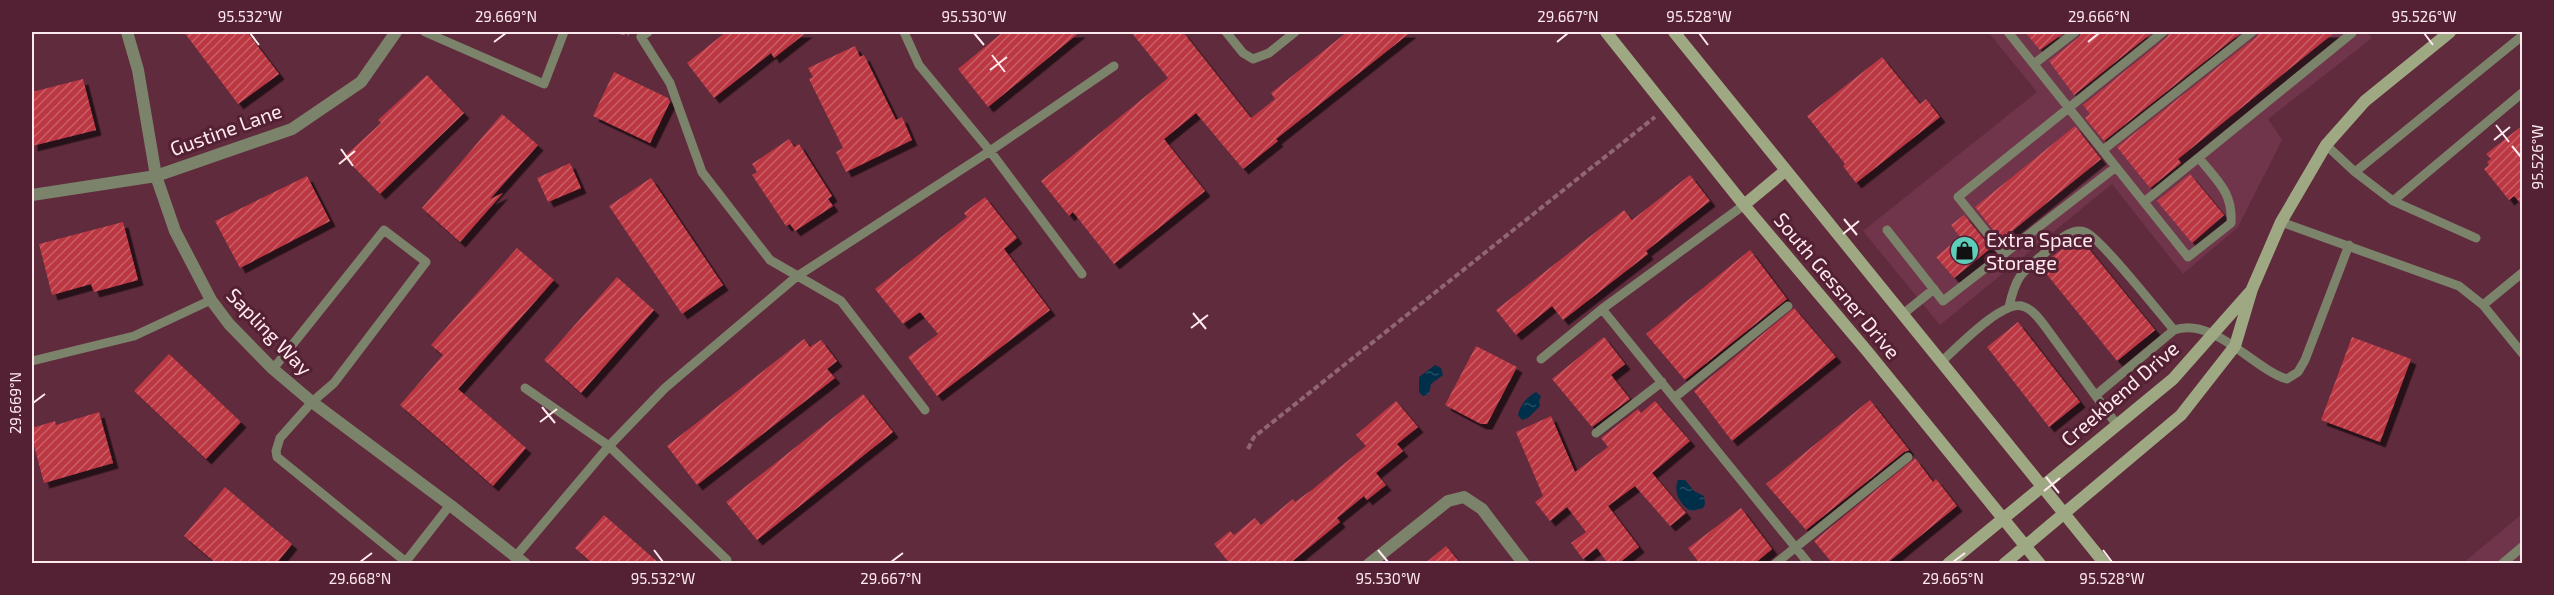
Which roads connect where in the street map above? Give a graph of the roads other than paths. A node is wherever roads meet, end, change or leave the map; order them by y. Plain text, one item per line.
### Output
1 (127, 32) edge
2 (396, 32) edge
3 (425, 32) edge
4 (564, 32) edge
5 (648, 32) edge
6 (904, 32) edge
7 (1226, 32) edge
8 (1294, 32) edge
9 (1606, 32) edge
10 (1674, 32) edge
11 (2008, 32) edge
12 (2074, 32) edge
13 (2163, 32) edge
14 (2252, 32) edge
15 (2351, 32) edge
16 (2450, 32) edge
17 (2523, 36) edge
18 (2034, 64) junction
19 (1114, 66) dead end
20 (2523, 93) edge
21 (2068, 108) junction
22 (2326, 145) junction
23 (2103, 150) junction
24 (990, 152) junction
25 (2199, 158) junction
26 (2116, 167) junction
27 (1785, 171) junction
28 (2355, 172) junction
29 (156, 176) junction
30 (32, 195) edge
31 (2393, 201) junction
32 (2144, 202) junction
33 (1744, 205) junction
34 (2281, 222) junction
35 (1887, 230) dead end
36 (2476, 238) dead end
37 (2349, 245) junction
38 (2004, 254) junction
39 (1082, 274) dead end
40 (796, 276) junction
41 (2521, 276) edge
42 (1934, 289) junction
43 (2252, 289) junction
44 (211, 300) junction
45 (2483, 305) junction
46 (1788, 306) dead end
47 (2009, 307) junction
48 (1602, 309) junction
49 (1903, 314) junction
50 (2174, 330) junction
51 (2211, 335) junction
52 (2235, 346) junction
53 (2523, 353) edge
54 (1541, 359) dead end
55 (32, 360) edge
56 (1941, 362) junction
57 (273, 369) junction
58 (1662, 382) junction
59 (525, 388) dead end
60 (2096, 395) junction
61 (1674, 398) junction
62 (312, 402) junction
63 (925, 410) dead end
64 (2118, 425) junction
65 (1596, 433) dead end
66 (609, 446) junction
67 (1908, 457) dead end
68 (2042, 487) junction
69 (450, 504) junction
70 (2064, 514) junction
71 (2004, 519) junction
72 (2026, 546) junction
73 (1796, 547) junction
74 (2523, 547) edge
75 (521, 560) edge
76 (727, 560) dead end
77 (405, 563) edge
78 (1369, 564) edge
79 (1524, 564) edge
80 (1775, 564) edge
81 (1809, 564) edge
82 (1948, 564) edge
83 (2004, 564) edge
84 (2040, 564) edge
85 (2105, 564) edge
86 (2502, 564) edge

1 - 29 street, Sapling Way
2 - 29 street, Gustine Lane
3 - 4 lane
5 - 40 lane
6 - 24 lane
7 - 8 lane
9 - 33 main road, South Gessner Drive
10 - 27 main road, South Gessner Drive
11 - 18 lane
12 - 18 lane
13 - 21 lane
14 - 23 lane
15 - 25 lane
16 - 22 main road, Creekbend Drive
17 - 28 lane
18 - 21 lane
19 - 24 lane
20 - 31 lane
21 - 23 lane
21 - 38 lane
22 - 28 lane
22 - 34 main road, Creekbend Drive
23 - 26 lane
24 - 39 lane
24 - 40 lane
25 - 32 lane
25 - 32 lane
26 - 32 lane
26 - 38 lane
27 - 33 main road
27 - 49 main road, South Gessner Drive
28 - 31 lane
29 - 30 street, Gustine Lane
29 - 44 street, Sapling Way
31 - 36 lane
33 - 48 lane
33 - 71 main road, South Gessner Drive
34 - 37 lane
34 - 43 main road, Creekbend Drive
35 - 42 lane
37 - 45 lane
37 - 52 lane
38 - 42 lane
40 - 63 lane
40 - 66 lane
41 - 45 lane
42 - 49 lane
43 - 51 main road, Creekbend Drive
43 - 52 main road, Creekbend Drive
44 - 55 lane
44 - 57 street, Sapling Way
45 - 53 lane
46 - 61 lane
47 - 50 lane
47 - 56 lane
47 - 60 lane
48 - 54 lane
48 - 58 lane
49 - 56 main road, South Gessner Drive
50 - 51 lane
50 - 60 lane
51 - 52 lane
51 - 64 main road, Creekbend Drive
52 - 70 main road, Creekbend Drive
56 - 68 main road, South Gessner Drive
57 - 62 street, Sapling Way
57 - 62 lane
58 - 61 lane
58 - 65 lane
59 - 66 lane
60 - 64 lane
61 - 73 lane
62 - 69 street, Sapling Way
62 - 77 lane
64 - 68 main road, Creekbend Drive
66 - 75 lane
66 - 76 lane
67 - 73 lane
68 - 70 main road, South Gessner Drive
68 - 71 main road, Creekbend Drive
69 - 75 street, Sapling Way
69 - 77 lane
70 - 72 main road, Creekbend Drive
70 - 85 main road, South Gessner Drive
71 - 72 main road, South Gessner Drive
71 - 82 main road, Creekbend Drive
72 - 83 main road, Creekbend Drive
72 - 84 main road, South Gessner Drive
73 - 80 lane
73 - 81 lane
74 - 86 lane
78 - 79 street

